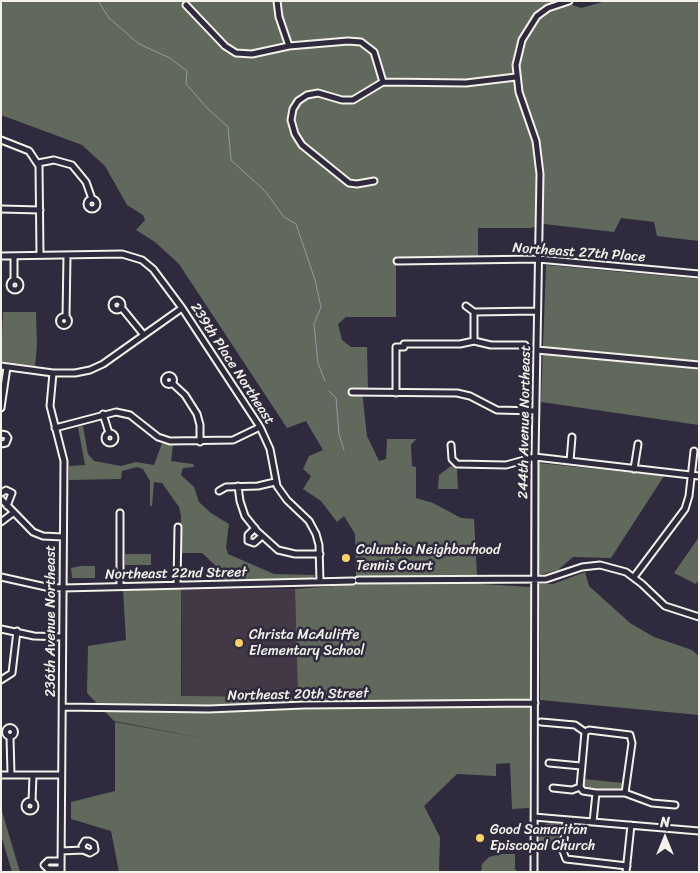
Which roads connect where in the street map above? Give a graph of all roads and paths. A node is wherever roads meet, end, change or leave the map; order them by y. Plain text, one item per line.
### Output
1 (277, 1) edge
2 (568, 1) edge
3 (186, 5) dead end
4 (289, 46) junction
5 (516, 77) junction
6 (383, 82) junction
7 (1, 140) edge
8 (38, 163) junction
9 (374, 181) dead end
10 (92, 199) dead end
11 (1, 209) edge
12 (40, 210) junction
13 (40, 255) junction
14 (1, 256) edge
15 (14, 256) junction
16 (67, 256) junction
17 (538, 259) junction
18 (397, 261) dead end
19 (699, 274) edge
20 (14, 280) dead end
21 (466, 306) dead end
22 (121, 307) dead end
23 (182, 308) junction
24 (537, 311) junction
25 (474, 312) junction
26 (66, 317) dead end
27 (143, 334) junction
28 (474, 341) junction
29 (524, 345) dead end
30 (537, 350) junction
31 (699, 364) edge
32 (4, 367) edge
33 (53, 372) junction
34 (172, 383) dead end
35 (352, 392) dead end
36 (396, 392) junction
37 (1, 408) edge
38 (536, 411) junction
39 (103, 414) junction
40 (260, 427) junction
41 (55, 428) junction
42 (1, 434) edge
43 (109, 434) dead end
44 (572, 437) dead end
45 (200, 442) junction
46 (1, 444) edge
47 (638, 444) dead end
48 (451, 445) dead end
49 (694, 451) dead end
50 (535, 458) junction
51 (570, 461) junction
52 (634, 469) junction
53 (692, 476) junction
54 (699, 476) edge
55 (275, 482) junction
56 (238, 486) junction
57 (219, 492) dead end
58 (1, 493) edge
59 (1, 499) edge
60 (7, 506) junction
61 (13, 513) junction
62 (120, 513) dead end
63 (1, 525) edge
64 (178, 528) dead end
65 (255, 528) junction
66 (262, 536) junction
67 (63, 537) junction
68 (320, 554) junction
69 (1, 577) edge
70 (634, 577) junction
71 (534, 579) junction
72 (320, 582) junction
73 (177, 585) junction
74 (120, 586) junction
75 (63, 588) junction
76 (699, 617) edge
77 (1, 629) edge
78 (17, 631) junction
79 (62, 638) junction
80 (1, 680) edge
81 (535, 703) junction
82 (62, 707) junction
83 (540, 722) dead end
84 (585, 732) junction
85 (10, 737) dead end
86 (549, 763) dead end
87 (581, 766) junction
88 (11, 774) junction
89 (1, 775) edge
90 (33, 775) junction
91 (61, 775) junction
92 (580, 787) junction
93 (553, 788) dead end
94 (596, 793) junction
95 (626, 793) junction
96 (32, 802) dead end
97 (675, 805) dead end
98 (534, 817) junction
99 (566, 820) junction
100 (593, 822) junction
101 (631, 825) junction
102 (699, 831) edge
103 (61, 850) junction
104 (83, 850) dead end
105 (61, 861) junction
106 (626, 869) edge
107 (61, 871) edge
108 (534, 872) edge

1 - 4 street
2 - 5 street, 244th Avenue Northeast
3 - 4 street
4 - 6 street
5 - 6 street
5 - 17 street, 244th Avenue Northeast
6 - 9 street
7 - 8 street
8 - 10 street
8 - 12 street
11 - 12 street
12 - 13 street
13 - 15 street
13 - 16 street
14 - 15 street
15 - 20 street
16 - 23 street, 239th Place Northeast
16 - 26 street
17 - 18 street, Northeast 27th Place
17 - 19 street, Northeast 27th Place
17 - 24 street, 244th Avenue Northeast
21 - 25 street
22 - 27 street
23 - 27 street
23 - 40 street, 239th Place Northeast
24 - 25 street
24 - 30 street, 244th Avenue Northeast
25 - 28 street
27 - 33 street
28 - 29 street
28 - 36 street
30 - 31 street
30 - 38 street, 244th Avenue Northeast
32 - 33 street
32 - 37 street
33 - 41 street, 236th Avenue Northeast
34 - 45 street
35 - 36 street
36 - 38 street
38 - 50 street, 244th Avenue Northeast
39 - 41 street
39 - 43 street
39 - 45 street
40 - 45 street
40 - 55 street, 239th Place Northeast
41 - 67 street, 236th Avenue Northeast
42 - 46 street
44 - 51 street
47 - 52 street
48 - 50 street
49 - 53 street
50 - 51 street
50 - 71 street, 244th Avenue Northeast
51 - 52 street
52 - 53 street
53 - 54 street
53 - 70 street
55 - 56 street
55 - 68 street, 239th Place Northeast
56 - 57 street
56 - 65 street
58 - 60 street
59 - 60 street
60 - 61 street
61 - 63 street
61 - 67 street
62 - 74 street
64 - 73 street
65 - 66 street
65 - 66 street
66 - 68 street
67 - 75 street, 236th Avenue Northeast
68 - 72 street, 239th Place Northeast
69 - 75 street, Northeast 22nd Street
70 - 71 street, Northeast 22nd Street
70 - 76 street, Northeast 22nd Street
71 - 72 street, Northeast 22nd Street
71 - 81 street, 244th Avenue Northeast
72 - 73 street, Northeast 22nd Street
73 - 74 street, Northeast 22nd Street
74 - 75 street, Northeast 22nd Street
75 - 79 street, 236th Avenue Northeast
77 - 78 street
78 - 79 street
78 - 80 street
79 - 82 street, 236th Avenue Northeast
81 - 82 street, Northeast 20th Street
81 - 98 street, 244th Avenue Northeast
82 - 91 street, 236th Avenue Northeast
83 - 84 street
84 - 87 street
84 - 95 street
85 - 88 street
86 - 87 street
87 - 92 street
88 - 89 street
88 - 90 street
90 - 91 street
90 - 96 street
91 - 103 street, 236th Avenue Northeast
92 - 93 street
92 - 94 street
94 - 95 street
94 - 100 street
95 - 97 street
98 - 99 street
98 - 108 street, 244th Avenue Northeast
99 - 100 street
99 - 106 street
100 - 101 street
101 - 102 street
101 - 106 street
103 - 104 street
103 - 105 street, 236th Avenue Northeast
105 - 107 street, 236th Avenue Northeast
105 - 107 street

